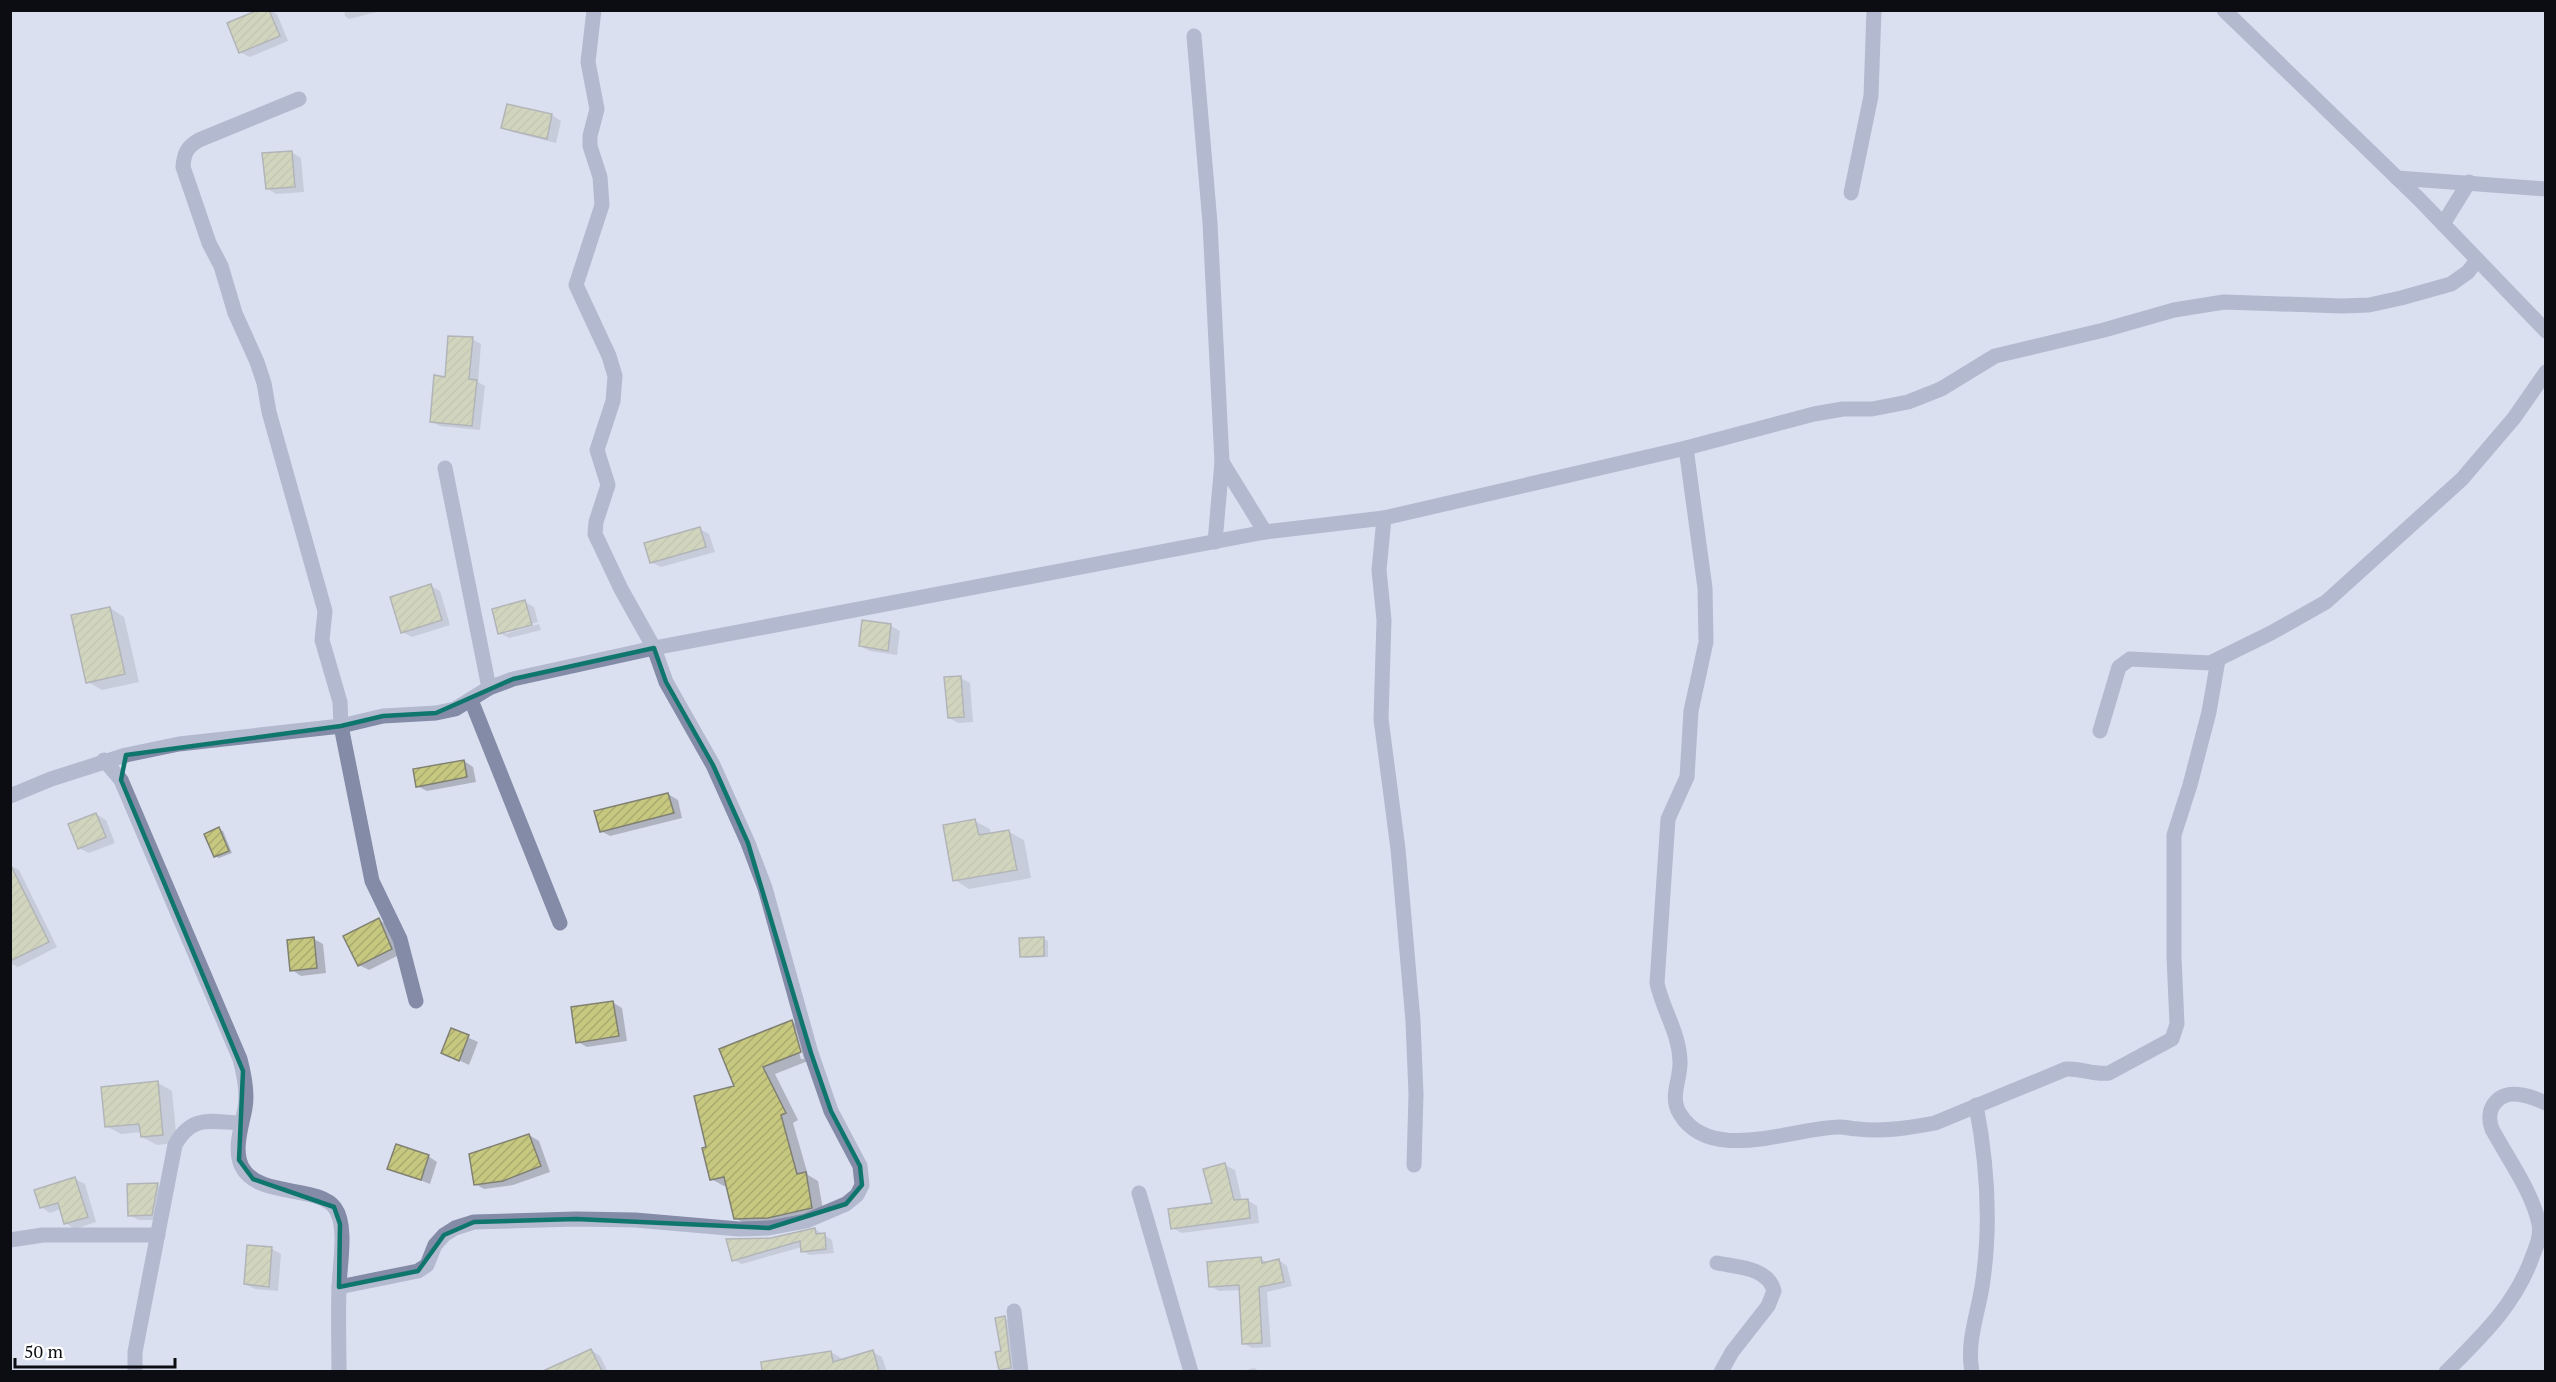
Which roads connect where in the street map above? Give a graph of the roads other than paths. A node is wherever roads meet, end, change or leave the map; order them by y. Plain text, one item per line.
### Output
1 (594, 10) edge
2 (1874, 10) edge
3 (2224, 10) edge
4 (1194, 36) dead end
5 (298, 99) dead end
6 (2397, 178) junction
7 (2469, 182) junction
8 (2546, 189) edge
9 (1851, 193) dead end
10 (2443, 224) junction
11 (2477, 260) junction
12 (2546, 331) edge
13 (2546, 372) edge
14 (1686, 448) junction
15 (1222, 462) junction
16 (446, 468) dead end
17 (1384, 518) junction
18 (1265, 532) junction
19 (1215, 542) junction
20 (654, 648) junction
21 (2218, 660) junction
22 (489, 688) junction
23 (471, 700) junction
24 (341, 726) junction
25 (2100, 731) dead end
26 (126, 755) junction
27 (104, 760) junction
28 (121, 780) junction
29 (10, 796) edge
30 (560, 923) dead end
31 (416, 1001) dead end
32 (2546, 1103) edge
33 (1976, 1105) junction
34 (241, 1123) junction
35 (1414, 1166) dead end
36 (1139, 1193) dead end
37 (158, 1235) junction
38 (10, 1240) edge
39 (1717, 1263) dead end
40 (339, 1287) junction
41 (1014, 1311) dead end
42 (135, 1371) edge
43 (339, 1371) edge
44 (1021, 1371) edge
45 (1191, 1371) edge
46 (1721, 1371) edge
47 (1972, 1371) edge
48 (2446, 1371) edge

1 - 20 street
2 - 9 street
3 - 6 street
4 - 15 street
5 - 24 street
6 - 7 street
6 - 10 street
7 - 8 street
7 - 10 street
10 - 11 street
11 - 12 street
11 - 14 street
13 - 21 street
14 - 17 street
14 - 33 street
15 - 18 street
15 - 19 street
16 - 22 street
17 - 18 street
17 - 35 street
18 - 19 street
19 - 20 street
20 - 22 street
20 - 40 street
21 - 25 street
21 - 33 street
22 - 23 street
23 - 24 street
23 - 30 street
24 - 26 street
24 - 31 street
26 - 27 street
26 - 28 street
27 - 28 street
27 - 29 street
28 - 34 street
32 - 48 street
33 - 47 street
34 - 37 street
34 - 40 street
36 - 45 street
37 - 38 street
37 - 42 street
39 - 46 street
40 - 43 street
41 - 44 street

